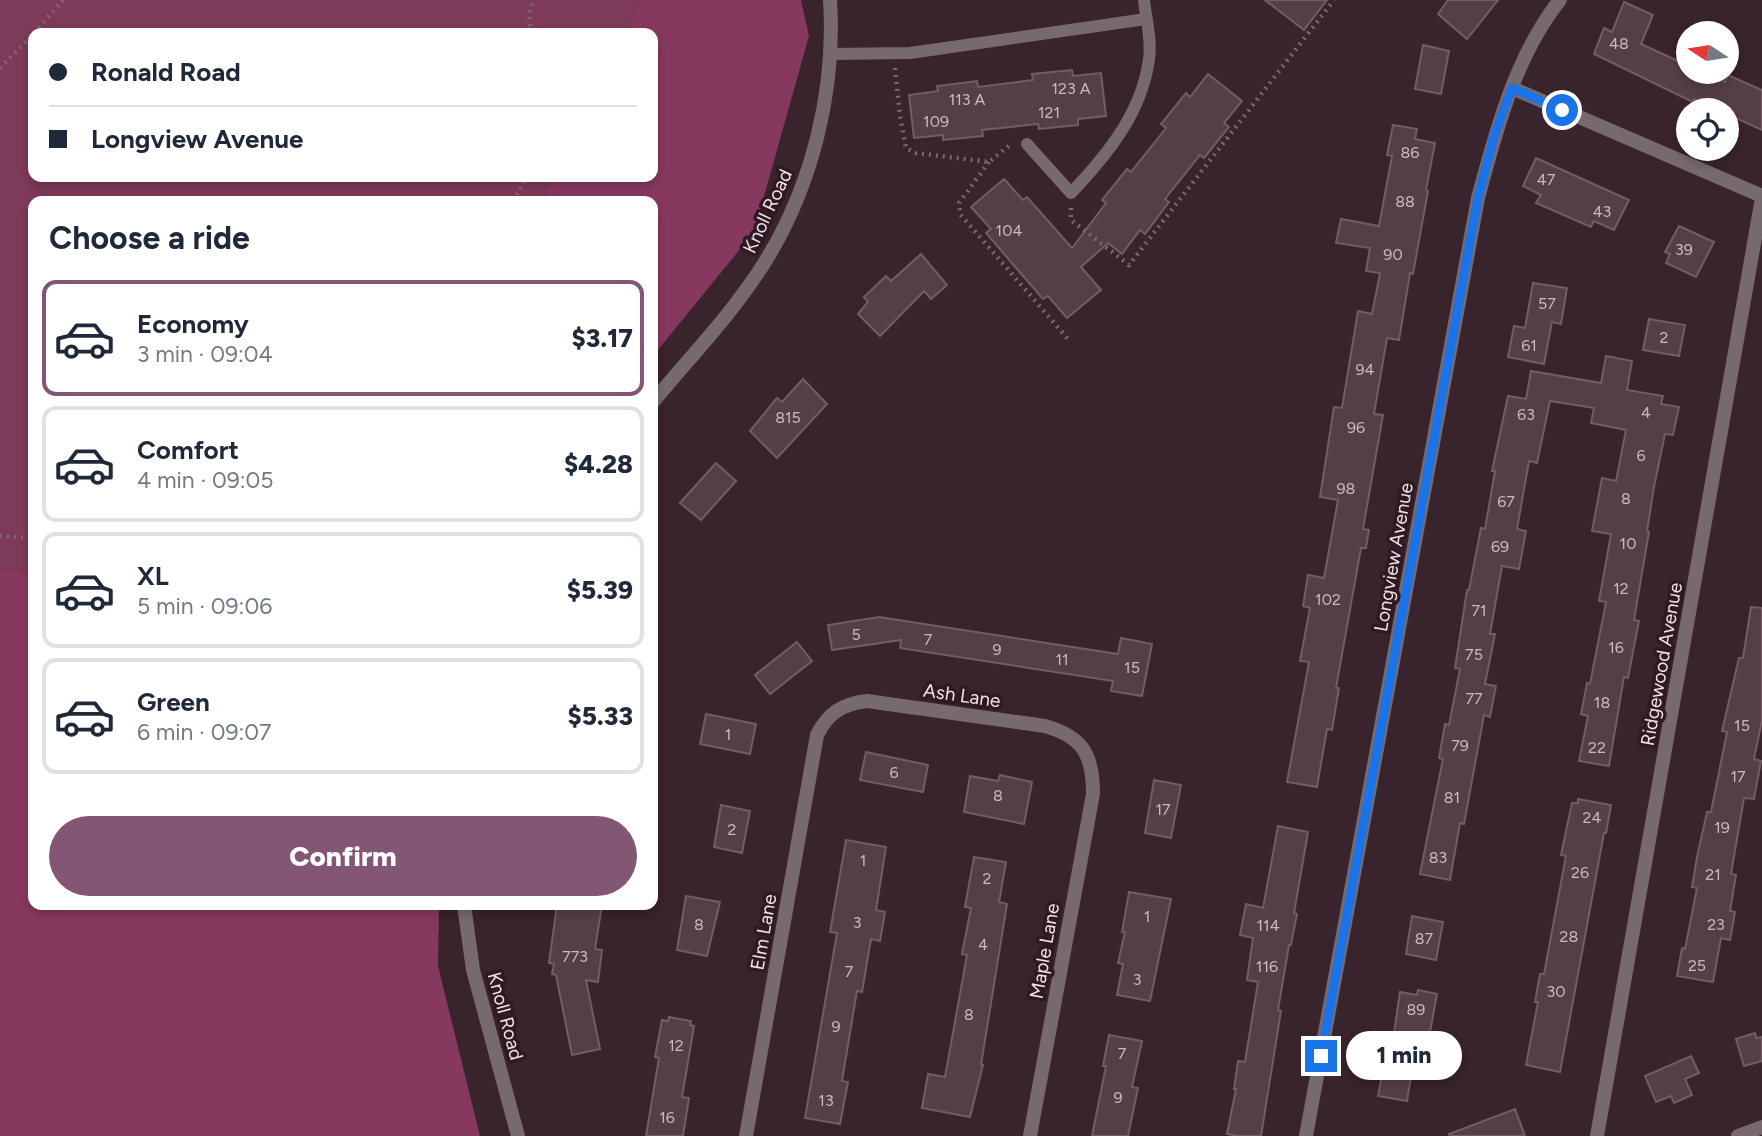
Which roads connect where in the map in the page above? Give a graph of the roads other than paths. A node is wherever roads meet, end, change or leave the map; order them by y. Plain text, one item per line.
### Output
1 (830, 0) edge
2 (1144, 0) edge
3 (1560, 0) edge
4 (1146, 19) junction
5 (829, 54) junction
6 (1512, 88) junction
7 (1027, 144) road end
8 (1762, 197) edge
9 (658, 396) edge
10 (817, 736) joint
11 (1093, 772) joint
12 (465, 910) edge
13 (1762, 1127) edge
14 (518, 1136) edge
15 (746, 1136) edge
16 (1030, 1136) edge
17 (1306, 1136) edge
18 (1597, 1136) edge
19 (1738, 1136) edge

1 - 5 street, Knoll Road
2 - 4 lane
3 - 6 street, Longview Avenue
4 - 5 lane
4 - 7 lane
5 - 9 street, Knoll Road
6 - 8 street
6 - 17 street, Longview Avenue
8 - 18 street, Ridgewood Avenue
10 - 11 street, Ash Lane
10 - 15 street, Elm Lane
11 - 16 street, Maple Lane
12 - 14 street, Knoll Road
13 - 19 street

